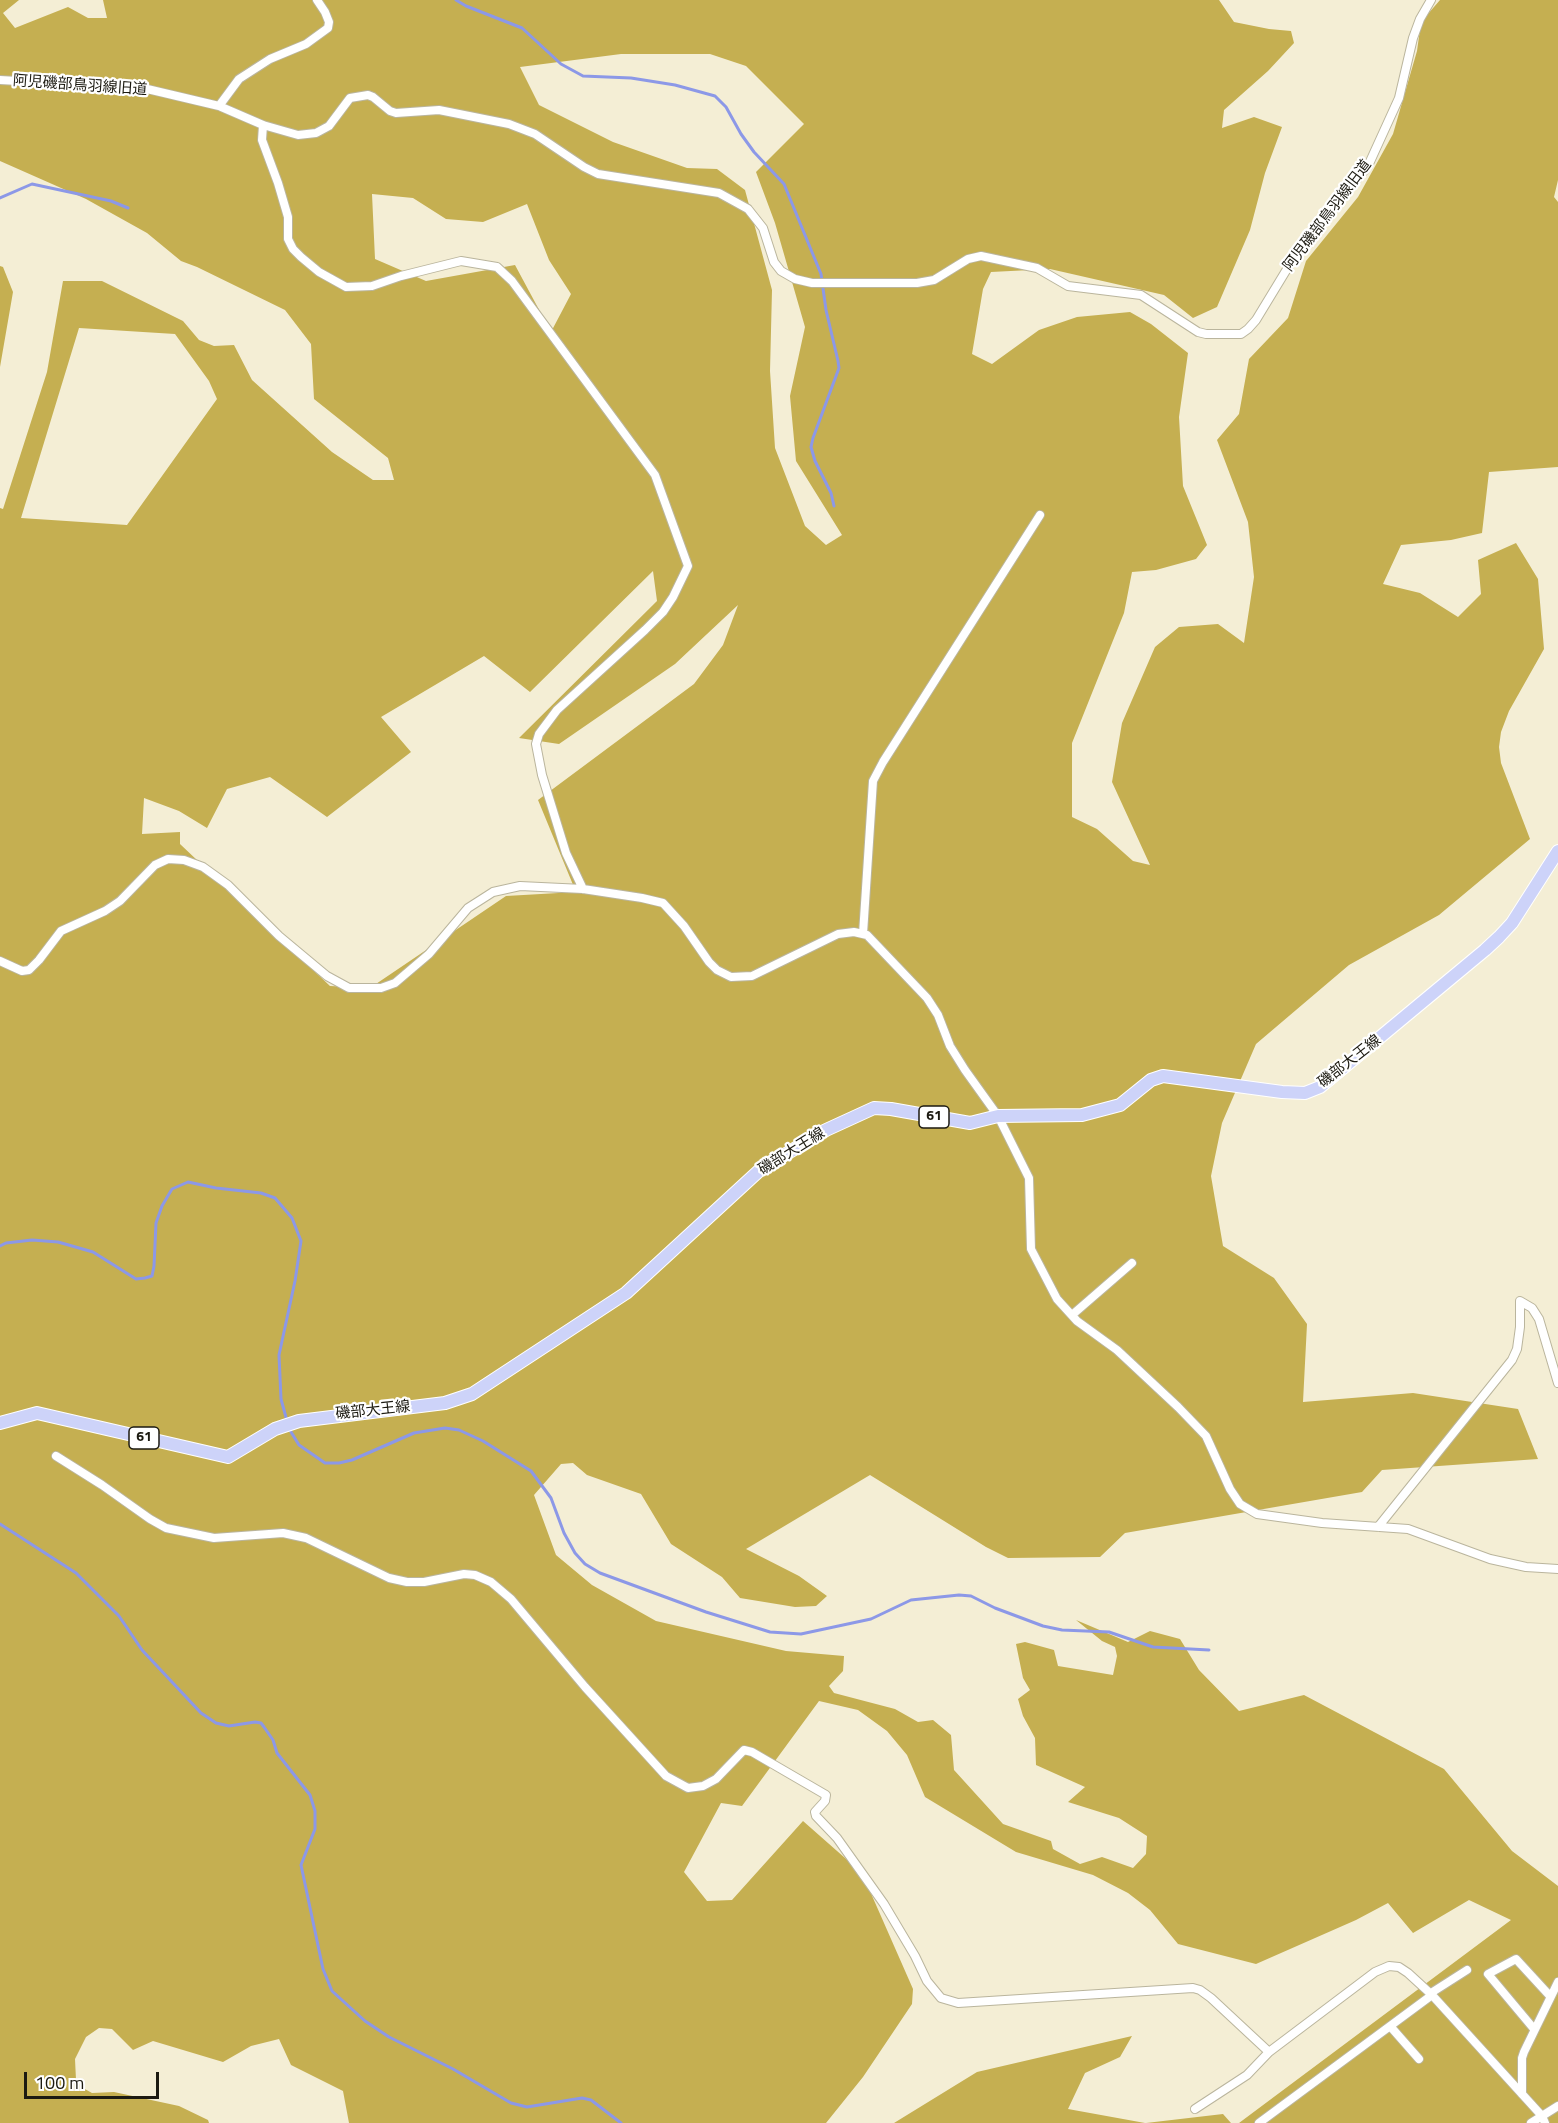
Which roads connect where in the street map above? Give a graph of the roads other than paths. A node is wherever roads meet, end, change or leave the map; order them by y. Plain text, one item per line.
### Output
1 (317, 0) edge
2 (1431, 0) edge
3 (0, 80) edge
4 (219, 106) junction
5 (263, 125) junction
6 (1040, 515) dead end
7 (1558, 851) edge
8 (583, 889) junction
9 (863, 934) junction
10 (0, 961) edge
11 (998, 1116) junction
12 (1132, 1263) dead end
13 (1072, 1315) junction
14 (1558, 1383) edge
15 (0, 1423) edge
16 (56, 1456) dead end
17 (1378, 1527) junction
18 (1558, 1569) edge
19 (1467, 1970) dead end
20 (1558, 1982) edge
21 (1431, 1994) junction
22 (1550, 1996) junction
23 (1390, 2026) junction
24 (1534, 2029) junction
25 (1269, 2052) junction
26 (1419, 2059) dead end
27 (1522, 2094) junction
28 (1558, 2106) edge
29 (1195, 2109) dead end
30 (1543, 2120) edge
31 (1259, 2123) edge
32 (1532, 2123) edge

1 - 4 street
2 - 5 street, 阿児磯部鳥羽線旧道
3 - 4 street, 阿児磯部鳥羽線旧道
4 - 5 street, 阿児磯部鳥羽線旧道
5 - 8 street
6 - 9 street
7 - 11 main road, 磯部大王線 / 61
8 - 9 street
8 - 10 street
9 - 11 street
11 - 13 street
11 - 15 main road, 磯部大王線 / 61
12 - 13 street
13 - 17 street
14 - 17 street
16 - 25 street
17 - 18 street
19 - 21 street
20 - 22 street
21 - 23 street
21 - 25 street
21 - 27 street
22 - 24 street
22 - 24 street
23 - 26 street
23 - 31 street
24 - 27 street
25 - 29 street
27 - 30 street
28 - 30 street
30 - 32 street

